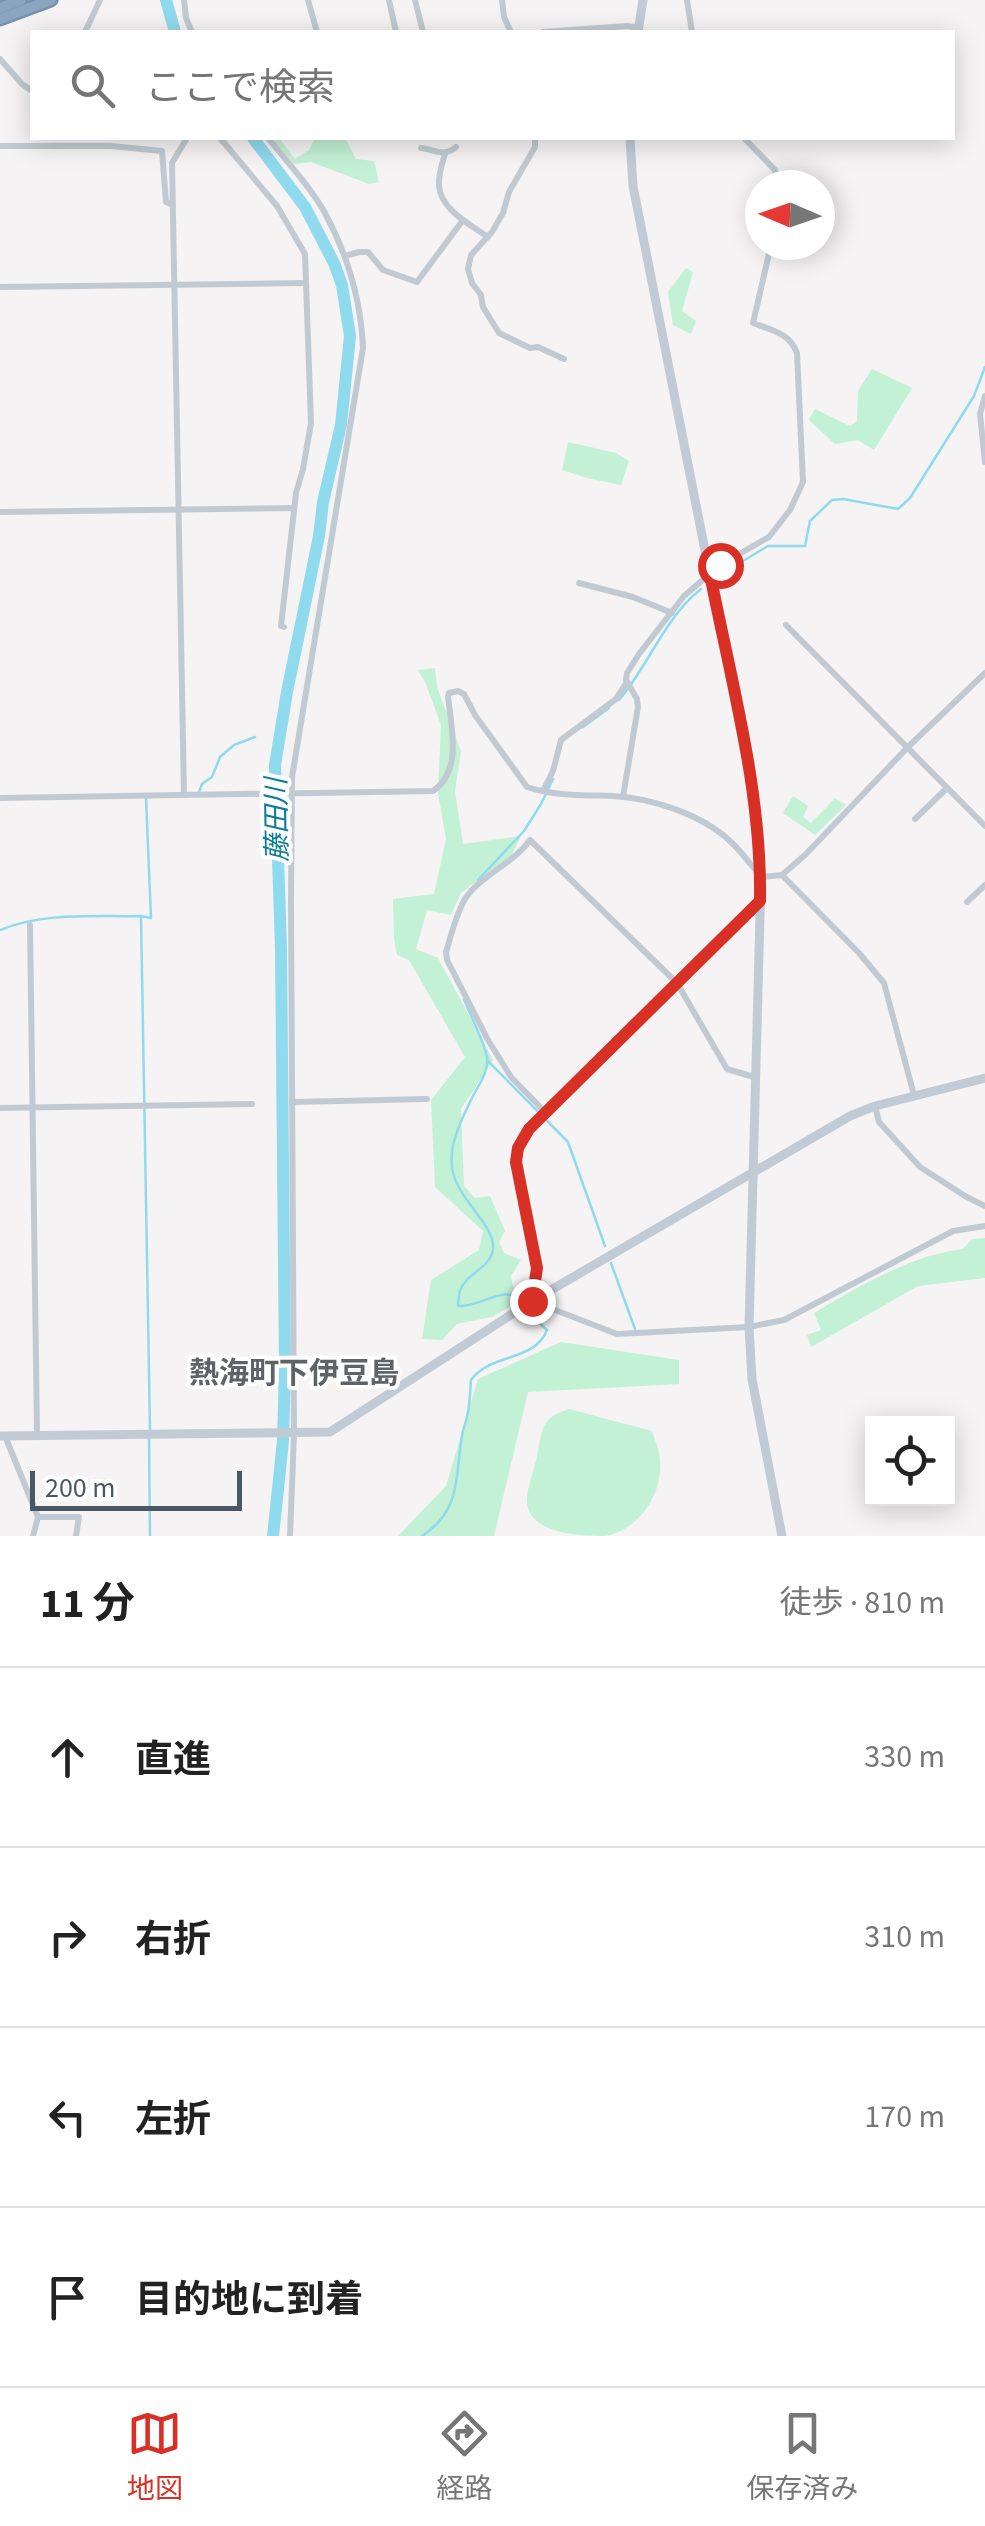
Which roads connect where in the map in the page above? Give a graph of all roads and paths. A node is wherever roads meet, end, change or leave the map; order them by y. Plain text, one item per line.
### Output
1 (21, 0) edge
2 (51, 0) edge
3 (100, 0) edge
4 (184, 0) edge
5 (309, 0) edge
6 (389, 0) edge
7 (415, 0) edge
8 (502, 0) edge
9 (644, 0) edge
10 (686, 0) edge
11 (0, 8) edge
12 (0, 19) edge
13 (86, 30) edge
14 (191, 30) edge
15 (316, 30) edge
16 (396, 30) edge
17 (422, 30) edge
18 (509, 30) edge
19 (571, 30) edge
20 (639, 30) edge
21 (692, 30) edge
22 (0, 59) edge
23 (30, 90) edge
24 (186, 140) edge
25 (222, 140) edge
26 (270, 140) edge
27 (535, 140) edge
28 (630, 140) edge
29 (746, 140) edge
30 (72, 142) edge
31 (0, 146) edge
32 (456, 147) dead end
33 (421, 148) dead end
34 (445, 154) junction
35 (775, 170) edge
36 (173, 204) junction
37 (462, 220) junction
38 (488, 236) junction
39 (345, 256) junction
40 (768, 260) edge
41 (305, 283) junction
42 (175, 284) junction
43 (0, 286) edge
44 (564, 359) dead end
45 (985, 396) edge
46 (985, 462) edge
47 (294, 508) junction
48 (178, 510) junction
49 (0, 512) edge
50 (710, 574) junction
51 (579, 583) dead end
52 (672, 613) junction
53 (786, 625) dead end
54 (284, 627) dead end
55 (985, 673) edge
56 (627, 682) junction
57 (908, 747) junction
58 (948, 788) junction
59 (544, 789) junction
60 (184, 794) junction
61 (293, 794) junction
62 (623, 797) junction
63 (0, 798) edge
64 (914, 818) dead end
65 (985, 826) edge
66 (782, 876) junction
67 (761, 877) junction
68 (985, 885) edge
69 (760, 901) junction
70 (967, 902) dead end
71 (30, 925) dead end
72 (677, 983) junction
73 (754, 1078) junction
74 (985, 1078) edge
75 (914, 1095) junction
76 (427, 1100) dead end
77 (293, 1102) junction
78 (252, 1104) dead end
79 (875, 1106) junction
80 (32, 1107) junction
81 (0, 1108) edge
82 (545, 1112) junction
83 (751, 1173) junction
84 (985, 1206) edge
85 (985, 1226) edge
86 (532, 1301) junction
87 (748, 1328) junction
88 (37, 1434) junction
89 (294, 1434) junction
90 (3, 1436) edge
91 (38, 1517) junction
92 (33, 1536) edge
93 (76, 1536) edge
94 (290, 1536) edge
95 (782, 1536) edge

1 - 11 highway
2 - 12 highway
3 - 13 street
4 - 14 street
5 - 15 street
6 - 16 street
7 - 17 street
8 - 18 street
9 - 20 street
10 - 21 street
19 - 20 street
22 - 23 street
24 - 36 street
25 - 41 street
26 - 39 street
27 - 38 street
28 - 50 street
29 - 35 street
30 - 31 street
30 - 36 street
32 - 34 street
33 - 34 street
34 - 37 street
36 - 42 street
37 - 38 street
37 - 39 street
38 - 44 street
39 - 61 street
40 - 50 street
41 - 42 street
41 - 47 street
42 - 43 street
42 - 48 street
45 - 46 street
47 - 48 street
47 - 54 street
48 - 49 street
48 - 60 street
50 - 52 street
50 - 67 street
51 - 52 street
52 - 56 street
53 - 57 street
55 - 57 street
56 - 59 street
56 - 62 street
57 - 58 street
57 - 66 street
58 - 64 street
58 - 65 street
59 - 61 street
59 - 62 street
60 - 61 street
60 - 63 street
61 - 77 street
62 - 67 street
66 - 67 street
66 - 75 street
67 - 69 street
68 - 70 street
69 - 72 street
69 - 73 street
71 - 80 street
72 - 73 street
72 - 82 street
72 - 82 street
73 - 83 street
74 - 75 street
75 - 79 street
76 - 77 street
77 - 89 street
78 - 80 street
79 - 83 street
79 - 84 street
80 - 81 street
80 - 88 street
82 - 86 street
83 - 86 street
83 - 87 street
85 - 87 street
86 - 87 street
86 - 89 street
87 - 95 street
88 - 89 street
88 - 90 street
89 - 94 street
90 - 91 street
91 - 92 street
91 - 93 street

